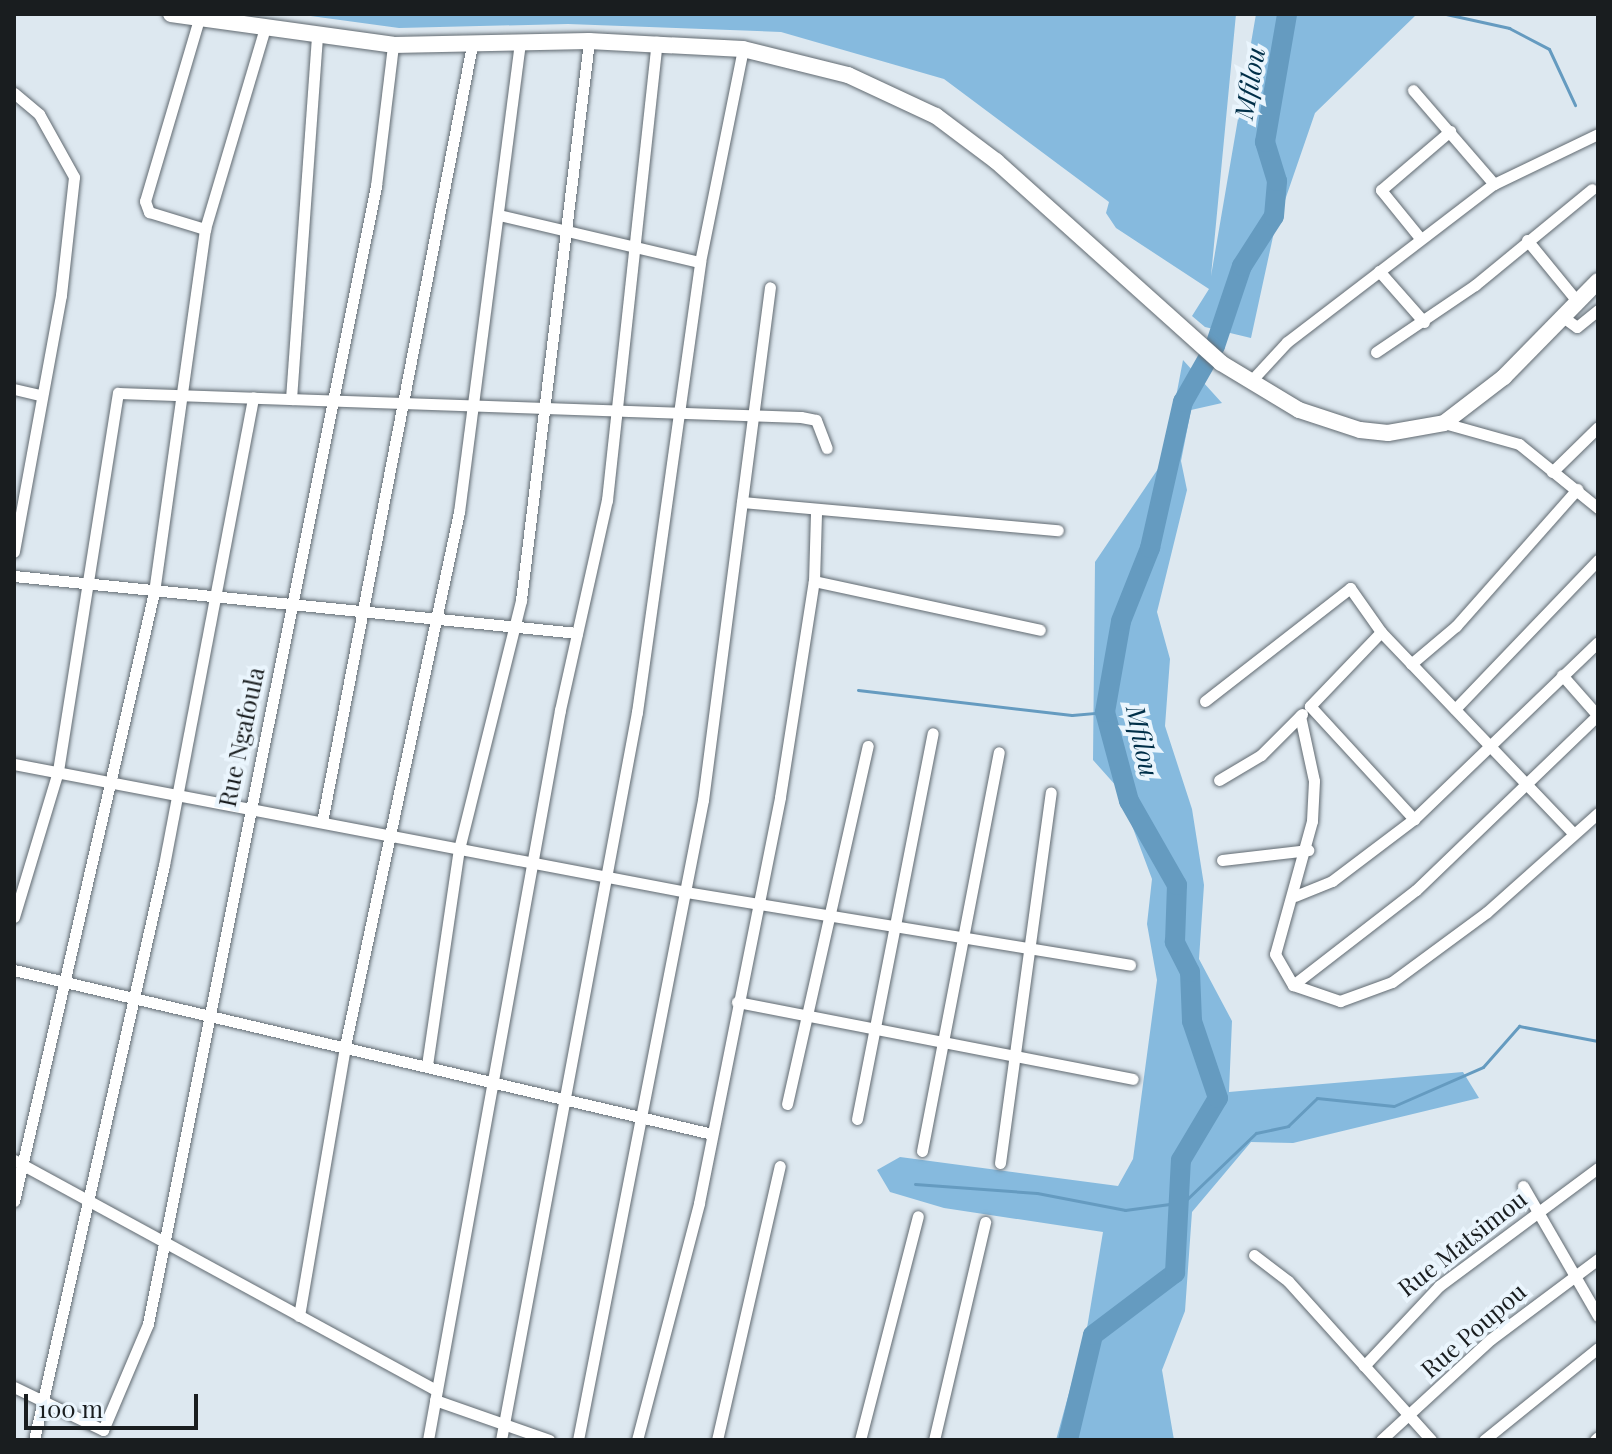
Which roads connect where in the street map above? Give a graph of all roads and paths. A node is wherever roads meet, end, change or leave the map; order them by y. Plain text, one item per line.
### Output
1 (171, 14) edge
2 (199, 19) junction
3 (221, 19) edge
4 (264, 31) junction
5 (317, 39) junction
6 (589, 41) junction
7 (520, 42) junction
8 (657, 42) junction
9 (393, 45) junction
10 (472, 45) junction
11 (743, 49) junction
12 (1413, 90) dead end
13 (14, 93) edge
14 (1450, 131) junction
15 (1598, 134) edge
16 (1494, 184) junction
17 (1592, 189) dead end
18 (499, 215) junction
19 (205, 229) junction
20 (569, 230) junction
21 (1420, 238) junction
22 (1527, 240) junction
23 (634, 246) junction
24 (700, 262) junction
25 (1379, 271) junction
26 (1598, 281) edge
27 (770, 287) dead end
28 (1581, 297) junction
29 (1598, 308) edge
30 (1563, 317) junction
31 (1424, 322) junction
32 (1376, 352) dead end
33 (1251, 381) junction
34 (14, 389) edge
35 (41, 395) junction
36 (183, 396) junction
37 (253, 397) junction
38 (291, 399) junction
39 (333, 400) junction
40 (405, 402) junction
41 (474, 405) junction
42 (544, 406) junction
43 (618, 407) junction
44 (680, 410) junction
45 (753, 418) junction
46 (1444, 423) junction
47 (1598, 427) edge
48 (827, 448) dead end
49 (1552, 472) junction
50 (1577, 489) junction
51 (742, 502) junction
52 (1598, 508) edge
53 (816, 512) junction
54 (1058, 530) dead end
55 (14, 552) edge
56 (1598, 560) edge
57 (14, 576) edge
58 (814, 581) junction
59 (84, 586) junction
60 (154, 592) junction
61 (218, 597) junction
62 (293, 603) junction
63 (367, 609) junction
64 (437, 614) junction
65 (516, 623) junction
66 (1040, 630) dead end
67 (1381, 632) junction
68 (577, 633) junction
69 (1598, 642) edge
70 (1411, 664) junction
71 (1562, 675) junction
72 (1205, 701) dead end
73 (1310, 706) junction
74 (1455, 709) junction
75 (1598, 715) edge
76 (1300, 716) junction
77 (933, 733) dead end
78 (1490, 744) junction
79 (868, 746) dead end
80 (999, 752) dead end
81 (14, 764) edge
82 (58, 771) junction
83 (1219, 780) dead end
84 (116, 782) junction
85 (1528, 785) junction
86 (1051, 792) dead end
87 (178, 793) junction
88 (248, 805) junction
89 (1598, 813) edge
90 (1414, 819) junction
91 (322, 822) junction
92 (1574, 834) junction
93 (392, 837) junction
94 (459, 849) junction
95 (1308, 850) junction
96 (535, 859) junction
97 (1222, 860) dead end
98 (605, 873) junction
99 (686, 892) junction
100 (1295, 896) junction
101 (757, 903) junction
102 (829, 914) junction
103 (14, 917) edge
104 (898, 929) junction
105 (964, 941) junction
106 (1032, 954) junction
107 (1130, 965) dead end
108 (14, 970) edge
109 (65, 983) junction
110 (1293, 985) junction
111 (135, 999) junction
112 (737, 1002) junction
113 (207, 1016) junction
114 (807, 1018) junction
115 (875, 1031) junction
116 (345, 1046) junction
117 (944, 1047) junction
118 (1018, 1062) junction
119 (427, 1065) junction
120 (1133, 1079) dead end
121 (494, 1081) junction
122 (566, 1097) junction
123 (787, 1104) dead end
124 (644, 1117) junction
125 (857, 1119) dead end
126 (712, 1134) junction
127 (922, 1151) dead end
128 (19, 1162) edge
129 (1000, 1163) dead end
130 (780, 1166) dead end
131 (1598, 1168) edge
132 (1523, 1186) dead end
133 (14, 1201) edge
134 (90, 1201) junction
135 (1538, 1211) junction
136 (918, 1216) dead end
137 (985, 1222) dead end
138 (167, 1246) junction
139 (1254, 1255) dead end
140 (1598, 1259) edge
141 (1575, 1273) junction
142 (299, 1316) junction
143 (1598, 1316) edge
144 (1598, 1348) edge
145 (1364, 1366) junction
146 (14, 1387) edge
147 (435, 1395) junction
148 (44, 1400) junction
149 (1409, 1414) junction
150 (504, 1425) junction
151 (34, 1440) edge
152 (428, 1440) edge
153 (501, 1440) edge
154 (549, 1440) edge
155 (578, 1440) edge
156 (637, 1440) edge
157 (717, 1440) edge
158 (860, 1440) edge
159 (934, 1440) edge
160 (1381, 1440) edge
161 (1431, 1440) edge
162 (1484, 1440) edge

1 - 2 street
2 - 3 street
2 - 19 street
3 - 4 street
4 - 5 street
4 - 19 street
5 - 9 street
5 - 38 street
6 - 7 street
6 - 8 street
6 - 20 street
7 - 10 street
7 - 18 street
8 - 11 street
8 - 23 street
9 - 10 street
9 - 39 street, Rue Ngafoula
10 - 40 street
11 - 24 street
11 - 33 street
12 - 14 street
13 - 35 street
14 - 16 street
14 - 21 street
15 - 16 street
16 - 21 street
17 - 22 street
18 - 20 street
18 - 41 street
19 - 36 street
20 - 23 street
20 - 42 street
21 - 25 street
22 - 28 street
22 - 31 street
23 - 24 street
23 - 43 street
24 - 44 street
25 - 31 street
25 - 33 street
26 - 28 street
27 - 45 street
28 - 29 street
28 - 30 street
29 - 30 street
30 - 46 street
31 - 32 street
33 - 46 street
34 - 35 street
35 - 55 street
36 - 37 street
36 - 59 street
36 - 60 street
37 - 38 street
37 - 61 street
38 - 39 street
39 - 40 street
39 - 62 street, Rue Ngafoula
40 - 41 street
40 - 63 street
41 - 42 street
41 - 64 street
42 - 43 street
42 - 65 street
43 - 44 street
43 - 68 street
44 - 45 street
44 - 98 street
45 - 48 street
45 - 51 street
46 - 49 street
47 - 49 street
49 - 50 street
50 - 52 street
50 - 70 street
51 - 53 street
51 - 99 street
53 - 54 street
53 - 58 street
56 - 74 street
57 - 59 street
58 - 66 street
58 - 101 street
59 - 60 street
59 - 82 street
60 - 61 street
60 - 84 street
61 - 62 street
61 - 87 street
62 - 63 street
62 - 88 street, Rue Ngafoula
63 - 64 street
63 - 91 street
64 - 65 street
64 - 93 street
65 - 68 street
65 - 94 street
67 - 70 street
67 - 72 street
67 - 73 street
68 - 96 street
69 - 71 street
70 - 74 street
71 - 75 street
71 - 78 street
73 - 76 street
73 - 90 street
74 - 78 street
75 - 85 street
76 - 83 street
76 - 95 street
77 - 104 street
78 - 85 street
78 - 90 street
79 - 102 street
80 - 105 street
81 - 82 street
82 - 84 street
82 - 103 street
84 - 87 street
84 - 109 street
85 - 92 street
85 - 110 street
86 - 106 street
87 - 88 street
87 - 111 street
88 - 91 street
88 - 113 street, Rue Ngafoula
89 - 92 street
90 - 100 street
91 - 93 street
92 - 110 street
93 - 94 street
93 - 116 street
94 - 96 street
94 - 119 street
95 - 97 street
95 - 100 street
96 - 98 street
96 - 121 street
98 - 99 street
98 - 122 street
99 - 101 street
99 - 124 street
100 - 110 street
101 - 102 street
101 - 112 street
102 - 104 street
102 - 114 street
104 - 105 street
104 - 115 street
105 - 106 street
105 - 117 street
106 - 107 street
106 - 118 street
108 - 109 street
109 - 111 street
109 - 128 street
111 - 113 street
111 - 134 street
112 - 114 street
112 - 126 street
113 - 116 street
113 - 138 street, Rue Ngafoula
114 - 115 street
114 - 123 street
115 - 117 street
115 - 125 street
116 - 119 street
116 - 142 street
117 - 118 street
117 - 127 street
118 - 120 street
118 - 129 street
119 - 121 street
121 - 122 street
121 - 147 street
122 - 124 street
122 - 150 street
124 - 126 street
124 - 155 street
126 - 156 street
128 - 133 street
128 - 134 street
130 - 157 street
131 - 135 street, Rue Matsimou
132 - 135 street
134 - 138 street
134 - 148 street
135 - 141 street
135 - 145 street, Rue Matsimou
136 - 158 street
137 - 159 street
138 - 142 street
138 - 148 street, Rue Ngafoula
139 - 145 street
140 - 141 street, Rue Poupou
141 - 143 street
141 - 149 street, Rue Poupou
142 - 147 street
144 - 162 street
145 - 149 street
146 - 148 street
147 - 150 street
147 - 152 street
148 - 151 street
149 - 160 street, Rue Poupou
149 - 161 street
150 - 153 street
150 - 154 street

